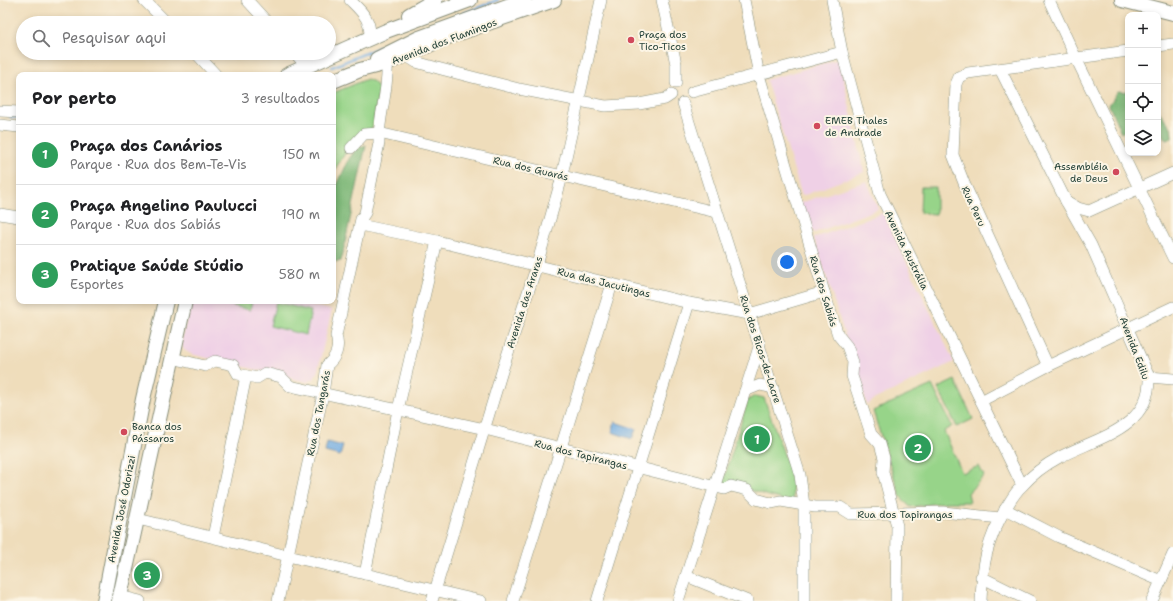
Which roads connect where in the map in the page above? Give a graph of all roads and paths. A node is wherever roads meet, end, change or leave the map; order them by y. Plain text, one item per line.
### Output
1 (144, 0) edge
2 (247, 0) edge
3 (350, 0) edge
4 (470, 0) edge
5 (524, 0) edge
6 (601, 0) edge
7 (662, 0) edge
8 (744, 0) edge
9 (832, 0) edge
10 (1049, 0) edge
11 (1122, 0) edge
12 (551, 1) edge
13 (436, 6) edge
14 (1173, 13) edge
15 (160, 16) edge
16 (262, 16) edge
17 (369, 38) junction
18 (1173, 45) edge
19 (1161, 46) edge
20 (1125, 51) edge
21 (842, 52) junction
22 (336, 53) edge
23 (405, 55) junction
24 (1076, 58) junction
25 (202, 60) edge
26 (301, 60) edge
27 (322, 60) edge
28 (387, 63) junction
29 (307, 67) junction
30 (1000, 69) junction
31 (360, 70) junction
32 (213, 72) edge
33 (294, 72) edge
34 (759, 75) junction
35 (336, 80) edge
36 (676, 83) junction
37 (692, 92) junction
38 (671, 95) junction
39 (578, 102) junction
40 (683, 103) junction
41 (0, 111) edge
42 (16, 112) edge
43 (0, 125) edge
44 (16, 126) edge
45 (379, 133) junction
46 (351, 148) dead end
47 (1173, 173) edge
48 (562, 176) junction
49 (1139, 188) junction
50 (1066, 201) junction
51 (1089, 211) junction
52 (716, 212) junction
53 (0, 214) edge
54 (16, 217) edge
55 (360, 225) junction
56 (1082, 234) junction
57 (437, 241) junction
58 (1173, 258) edge
59 (537, 265) junction
60 (612, 284) junction
61 (824, 292) junction
62 (689, 303) junction
63 (165, 304) edge
64 (184, 304) edge
65 (1173, 307) edge
66 (749, 314) junction
67 (1129, 329) junction
68 (760, 344) junction
69 (172, 358) junction
70 (1048, 366) junction
71 (246, 376) junction
72 (1149, 377) junction
73 (1173, 379) edge
74 (773, 388) junction
75 (745, 391) junction
76 (323, 394) junction
77 (981, 401) junction
78 (398, 410) junction
79 (485, 430) junction
80 (560, 449) junction
81 (639, 468) junction
82 (1022, 485) junction
83 (713, 486) junction
84 (804, 505) junction
85 (893, 513) junction
86 (1003, 514) junction
87 (138, 519) junction
88 (213, 537) junction
89 (1173, 554) edge
90 (288, 556) junction
91 (365, 574) junction
92 (686, 576) junction
93 (981, 577) junction
94 (1161, 581) junction
95 (435, 589) junction
96 (119, 598) edge
97 (104, 601) edge
98 (140, 601) edge
99 (278, 601) edge
100 (432, 601) edge
101 (481, 601) edge
102 (513, 601) edge
103 (597, 601) edge
104 (678, 601) edge
105 (748, 601) edge
106 (804, 601) edge
107 (896, 601) edge
108 (981, 601) edge
109 (1030, 601) edge
110 (1152, 601) edge

1 - 15 street
2 - 16 street
3 - 17 street
4 - 13 main road
5 - 31 main road
6 - 39 street, Avenida das Araras
7 - 36 street
8 - 34 street, Rua dos Sabiás
9 - 21 street, Avenida Austrália
10 - 24 street
11 - 14 main road
12 - 23 main road, Avenida dos Flamingos
13 - 17 main road
17 - 22 main road
18 - 19 street
20 - 24 street
21 - 34 street
21 - 77 street, Avenida Austrália
23 - 28 main road, Avenida dos Flamingos
23 - 39 street
24 - 30 street
24 - 49 street
25 - 32 street
26 - 29 street
27 - 29 main road
28 - 31 main road, Avenida dos Flamingos
28 - 45 street, Rua dos Tangarás
29 - 33 main road
30 - 50 street, Avenida Edilu
30 - 70 street, Rua Peru
31 - 35 main road, Avenida dos Flamingos
34 - 37 street
34 - 61 street, Rua dos Sabiás
36 - 37 street
36 - 38 street
37 - 40 street
38 - 39 street
38 - 40 street
39 - 48 street, Avenida das Araras
40 - 52 street, Rua dos Bicos-de-Lacre
41 - 42 street
43 - 44 street
45 - 46 street, Rua dos Guarás
45 - 48 street, Rua dos Guarás
45 - 55 street, Rua dos Tangarás
47 - 49 street
48 - 52 street, Rua dos Guarás
48 - 59 street, Avenida das Araras
49 - 51 street
49 - 58 street
50 - 51 street
50 - 56 street, Avenida Edilu
51 - 56 street
52 - 66 street, Rua dos Bicos-de-Lacre
53 - 54 street
55 - 57 street, Rua das Jacutingas
55 - 76 street, Rua dos Tangarás
56 - 67 street, Avenida Edilu
57 - 59 street, Rua das Jacutingas
57 - 78 street
59 - 60 street, Rua das Jacutingas
59 - 79 street, Avenida das Araras
60 - 62 street, Rua das Jacutingas
60 - 80 street
61 - 66 street, Rua das Jacutingas
61 - 85 street, Rua dos Sabiás
62 - 66 street, Rua das Jacutingas
62 - 81 street
63 - 97 main road, Avenida José Odorizzi
64 - 69 main road, Avenida José Odorizzi
65 - 67 street
66 - 68 street, Rua dos Bicos-de-Lacre
67 - 70 street
67 - 72 street, Avenida Edilu
68 - 74 street, Rua dos Bicos-de-Lacre
68 - 75 street
69 - 71 street
69 - 87 main road, Avenida José Odorizzi
70 - 77 street
71 - 76 street, Rua dos Tapirangas
71 - 88 street
72 - 73 street
72 - 82 street, Avenida Edilu
74 - 75 street
74 - 84 street, Rua dos Bicos-de-Lacre
75 - 83 street
76 - 78 street, Rua dos Tapirangas
76 - 90 street, Rua dos Tangarás
77 - 82 street, Avenida Austrália
78 - 79 street, Rua dos Tapirangas
78 - 91 street
79 - 80 street, Rua dos Tapirangas
79 - 95 street, Avenida das Araras
80 - 81 street, Rua dos Tapirangas
80 - 102 street
81 - 83 street, Rua dos Tapirangas
81 - 103 street
82 - 86 street, Avenida Edilu
83 - 84 street, Rua dos Tapirangas
83 - 92 street
84 - 85 street, Rua dos Tapirangas
84 - 106 street, Rua dos Bicos-de-Lacre
85 - 86 street, Rua dos Tapirangas
85 - 107 street, Rua dos Sabiás
86 - 93 street, Avenida Edilu
86 - 94 street
87 - 88 street
87 - 96 main road, Avenida José Odorizzi
88 - 90 street
89 - 94 street
90 - 91 street
90 - 99 street, Rua dos Tangarás
91 - 95 street
92 - 104 street
92 - 105 street
93 - 108 street, Avenida Edilu
93 - 109 street
94 - 110 street
95 - 100 street, Avenida das Araras
95 - 101 street
96 - 98 street

